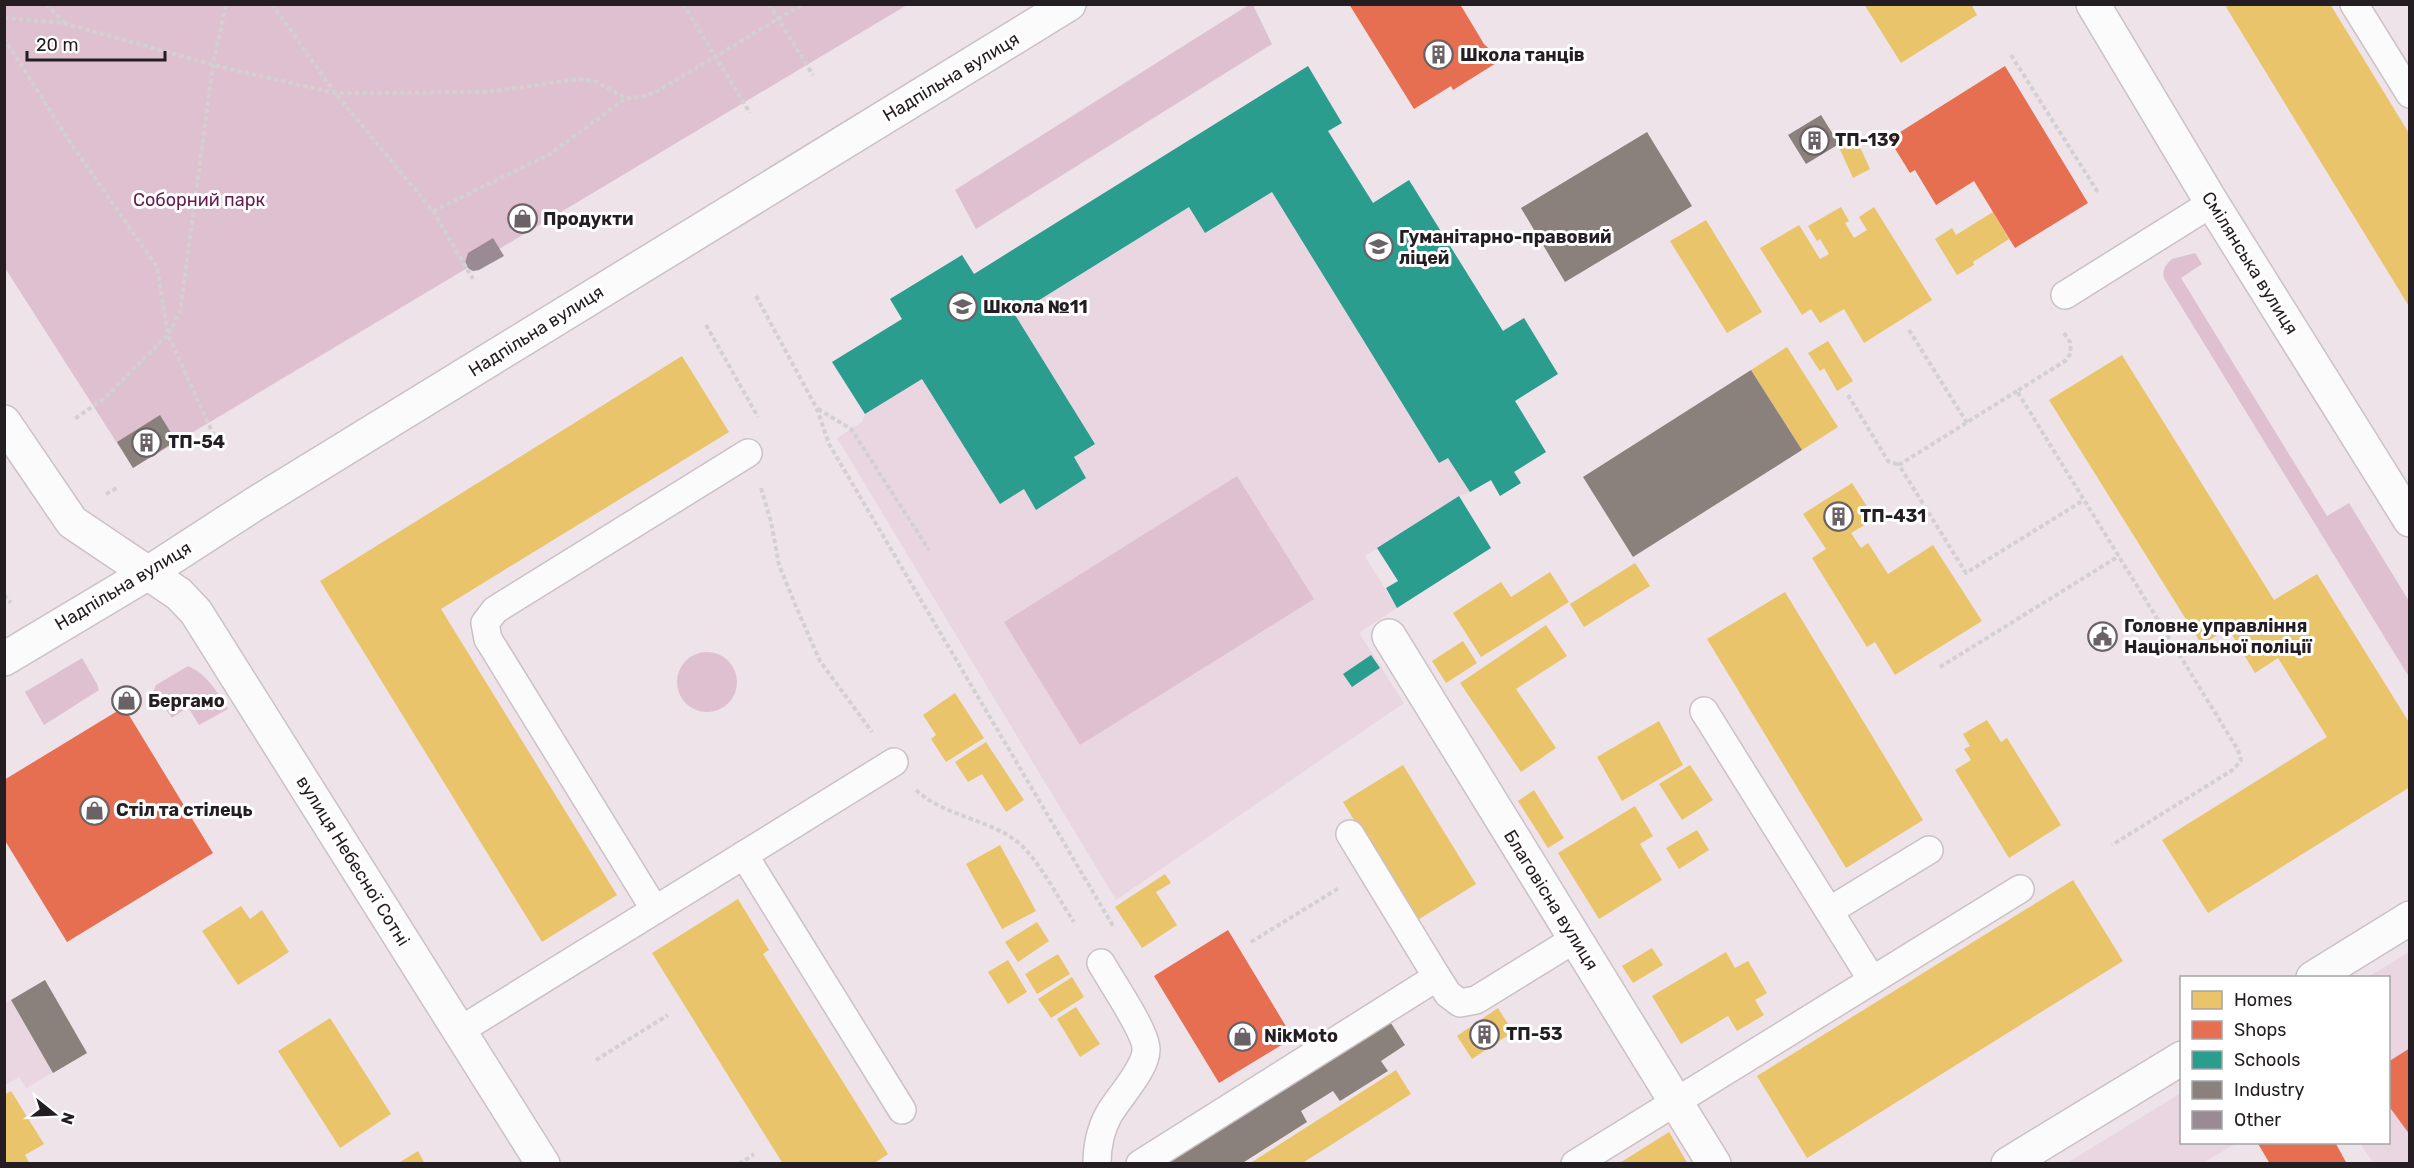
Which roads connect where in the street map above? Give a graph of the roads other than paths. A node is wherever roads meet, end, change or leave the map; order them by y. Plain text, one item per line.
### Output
1 (1069, 4) edge
2 (2093, 4) edge
3 (2354, 4) edge
4 (2409, 94) edge
5 (2212, 203) junction
6 (2065, 296) road end
7 (4, 422) edge
8 (748, 453) road end
9 (2405, 504) edge
10 (148, 573) junction
11 (1389, 636) dead end
12 (4, 659) edge
13 (1704, 711) dead end
14 (894, 762) road end
15 (1350, 834) dead end
16 (1929, 850) dead end
17 (744, 855) junction
18 (2020, 889) dead end
19 (655, 910) junction
20 (1829, 911) junction
21 (2409, 918) edge
22 (1575, 939) junction
23 (1101, 963) road end
24 (2316, 976) edge
25 (1437, 977) junction
26 (1872, 980) junction
27 (459, 1030) junction
28 (2180, 1059) edge
29 (1676, 1101) junction
30 (902, 1110) dead end
31 (543, 1164) edge
32 (1097, 1164) edge
33 (1140, 1164) edge
34 (1575, 1164) edge
35 (1714, 1164) edge
36 (2008, 1164) edge

1 - 10 main road, Надпільна вулиця
2 - 5 main road, Смілянська вулиця
3 - 4 lane
5 - 6 lane
5 - 9 main road, Смілянська вулиця
7 - 10 main road, вулиця Небесної Сотні
8 - 19 lane
10 - 12 main road, Надпільна вулиця
10 - 27 main road, вулиця Небесної Сотні
11 - 22 main road, Благовісна вулиця
13 - 20 lane
14 - 17 lane
15 - 25 lane
16 - 20 lane
17 - 19 lane
17 - 30 lane
18 - 26 lane
19 - 27 lane
20 - 26 lane
21 - 24 main road
22 - 25 lane
22 - 29 main road, Благовісна вулиця
23 - 32 lane
25 - 33 lane
26 - 29 lane
27 - 31 main road, вулиця Небесної Сотні
28 - 36 main road
29 - 34 lane
29 - 35 main road, Благовісна вулиця

